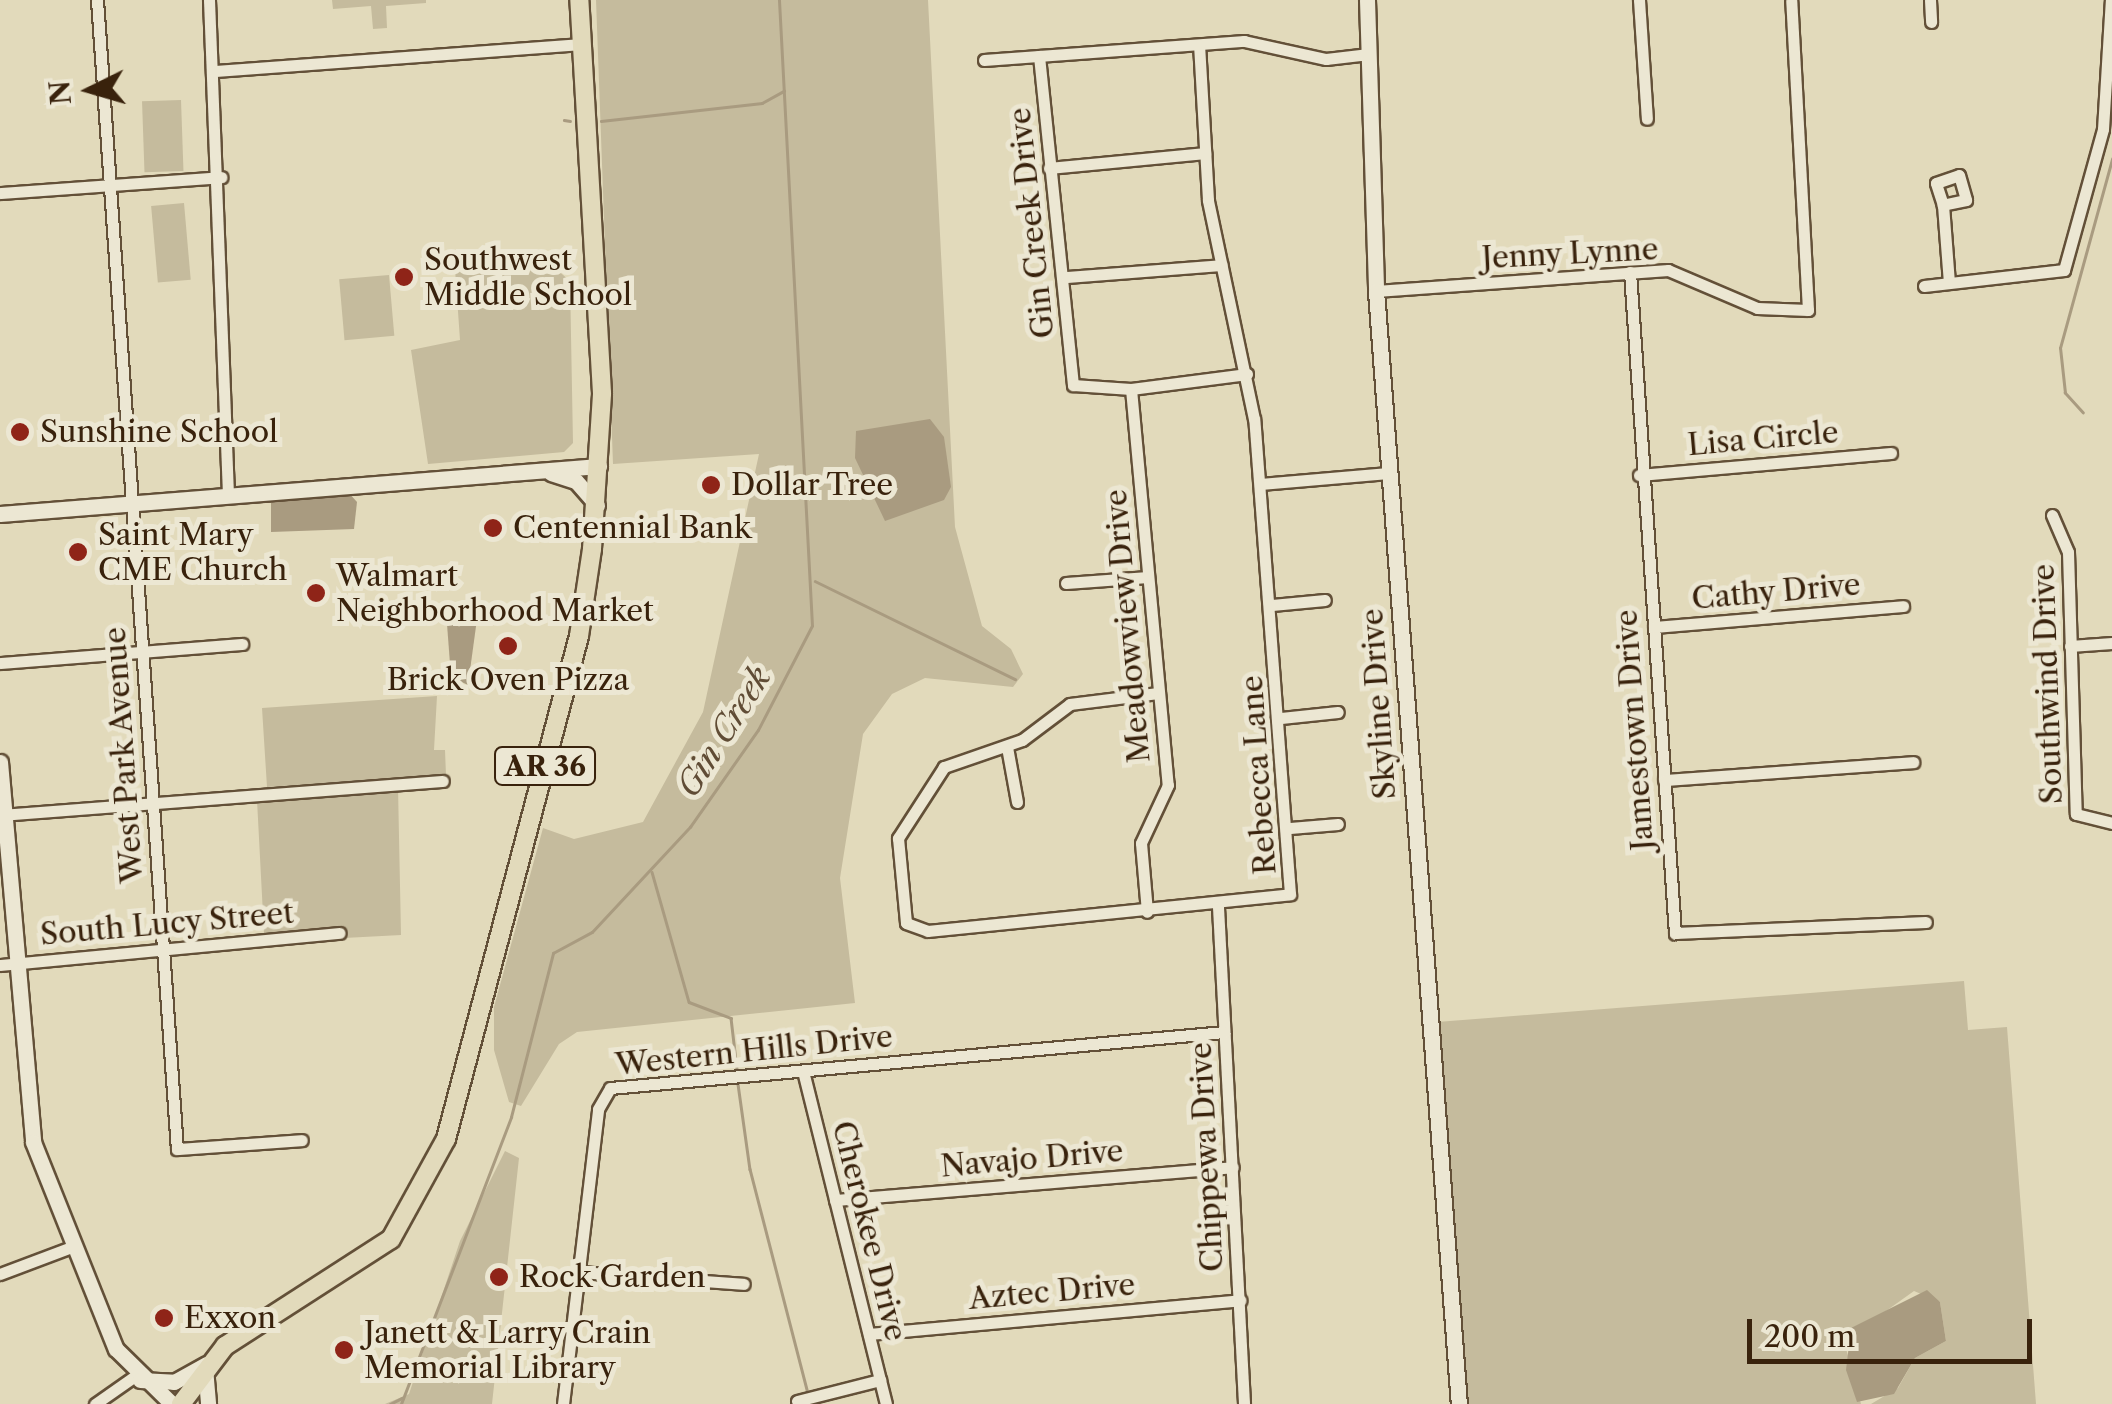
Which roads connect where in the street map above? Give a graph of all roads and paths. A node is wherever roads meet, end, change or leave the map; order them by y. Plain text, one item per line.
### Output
1 (97, 0) edge
2 (209, 0) edge
3 (580, 0) edge
4 (1367, 0) edge
5 (1639, 0) edge
6 (1790, 0) edge
7 (1930, 0) edge
8 (2111, 0) edge
9 (1932, 22) dead end
10 (582, 44) junction
11 (1199, 45) junction
12 (1369, 54) junction
13 (1039, 56) junction
14 (984, 60) dead end
15 (214, 70) junction
16 (1646, 119) dead end
17 (1205, 153) junction
18 (1049, 168) junction
19 (221, 177) junction
20 (108, 184) junction
21 (0, 192) edge
22 (1943, 205) dead end
23 (1222, 266) junction
24 (1630, 272) junction
25 (1066, 277) junction
26 (1950, 284) junction
27 (1924, 286) dead end
28 (1376, 292) junction
29 (1247, 374) junction
30 (1131, 390) junction
31 (1892, 453) dead end
32 (599, 466) junction
33 (537, 470) junction
34 (1389, 474) junction
35 (1639, 475) junction
36 (1260, 484) junction
37 (228, 493) junction
38 (130, 502) junction
39 (597, 504) junction
40 (0, 514) edge
41 (2052, 515) dead end
42 (1148, 578) junction
43 (1066, 583) dead end
44 (1325, 600) dead end
45 (1272, 605) junction
46 (1902, 606) dead end
47 (1654, 627) junction
48 (242, 644) dead end
49 (2112, 644) edge
50 (2070, 646) junction
51 (141, 650) junction
52 (0, 662) edge
53 (1158, 693) junction
54 (1338, 712) dead end
55 (1281, 718) junction
56 (1007, 747) junction
57 (0, 762) edge
58 (1913, 762) dead end
59 (443, 780) dead end
60 (1664, 780) junction
61 (1016, 802) dead end
62 (151, 804) junction
63 (2, 815) edge
64 (2112, 823) edge
65 (1338, 824) dead end
66 (1290, 828) junction
67 (1218, 907) junction
68 (1147, 912) junction
69 (1926, 922) dead end
70 (339, 933) dead end
71 (164, 950) junction
72 (7, 964) edge
73 (1224, 1032) junction
74 (803, 1071) junction
75 (302, 1140) dead end
76 (1233, 1168) junction
77 (835, 1200) junction
78 (72, 1247) junction
79 (578, 1272) junction
80 (0, 1274) edge
81 (744, 1284) dead end
82 (1240, 1300) junction
83 (869, 1334) junction
84 (206, 1364) junction
85 (137, 1378) junction
86 (880, 1380) junction
87 (797, 1401) dead end
88 (95, 1404) edge
89 (150, 1404) edge
90 (172, 1404) edge
91 (180, 1404) edge
92 (208, 1404) edge
93 (563, 1404) edge
94 (886, 1404) edge
95 (1244, 1404) edge
96 (1460, 1404) edge

1 - 20 street, West Park Avenue
2 - 15 street
3 - 10 main road, AR 36
4 - 12 street, Skyline Drive
5 - 16 street
6 - 24 street, Jenny Lynne
7 - 9 street
8 - 26 street
10 - 15 street
10 - 32 main road, AR 36
11 - 12 street
11 - 13 street
11 - 17 street, Rebecca Lane
12 - 28 street, Skyline Drive
13 - 14 street
13 - 18 street, Gin Creek Drive
15 - 19 street
17 - 18 street
17 - 23 street, Rebecca Lane
18 - 25 street, Gin Creek Drive
19 - 20 street
19 - 37 street
20 - 21 street
20 - 38 street, West Park Avenue
22 - 26 street
23 - 25 street
23 - 29 street, Rebecca Lane
24 - 28 street, Jenny Lynne
24 - 35 street, Jamestown Drive
25 - 30 street, Gin Creek Drive
26 - 27 street
28 - 34 street, Skyline Drive
29 - 30 street
29 - 36 street, Rebecca Lane
30 - 42 street, Meadowview Drive
31 - 35 street, Lisa Circle
32 - 33 street
32 - 39 main road, AR 36
33 - 37 street
33 - 39 street
34 - 36 street
34 - 96 street, Skyline Drive
35 - 47 street, Jamestown Drive
36 - 45 street, Rebecca Lane
37 - 38 street
38 - 40 street
38 - 51 street, West Park Avenue
39 - 84 main road, AR 36
41 - 50 street, Southwind Drive
42 - 43 street
42 - 53 street, Meadowview Drive
44 - 45 street
45 - 55 street, Rebecca Lane
46 - 47 street, Cathy Drive
47 - 60 street, Jamestown Drive
48 - 51 street
49 - 50 street
50 - 64 street, Southwind Drive
51 - 52 street
51 - 62 street, West Park Avenue
53 - 56 street, Rebecca Lane
53 - 68 street, Meadowview Drive
54 - 55 street
55 - 66 street, Rebecca Lane
56 - 61 street
56 - 68 street, Rebecca Lane
57 - 63 street
58 - 60 street
59 - 62 street
60 - 69 street, Jamestown Drive
62 - 63 street
62 - 71 street, West Park Avenue
63 - 72 street
65 - 66 street
66 - 67 street, Rebecca Lane
67 - 68 street, Rebecca Lane
67 - 73 street, Chippewa Drive
70 - 71 street, South Lucy Street
71 - 72 street, South Lucy Street
71 - 75 street, West Park Avenue
72 - 78 street
73 - 74 street, Western Hills Drive
73 - 76 street, Chippewa Drive
74 - 77 street, Cherokee Drive
74 - 79 street, Western Hills Drive
76 - 77 street, Navajo Drive
76 - 82 street, Chippewa Drive
77 - 83 street, Cherokee Drive
78 - 80 street
78 - 85 street
79 - 81 street
79 - 93 street, Western Hills Drive
82 - 83 street, Aztec Drive
82 - 95 street, Chippewa Drive
83 - 86 street, Cherokee Drive
84 - 85 street
84 - 91 main road, AR 36
84 - 92 street
85 - 88 street
85 - 89 street
85 - 90 street
86 - 87 street
86 - 94 street, Cherokee Drive

